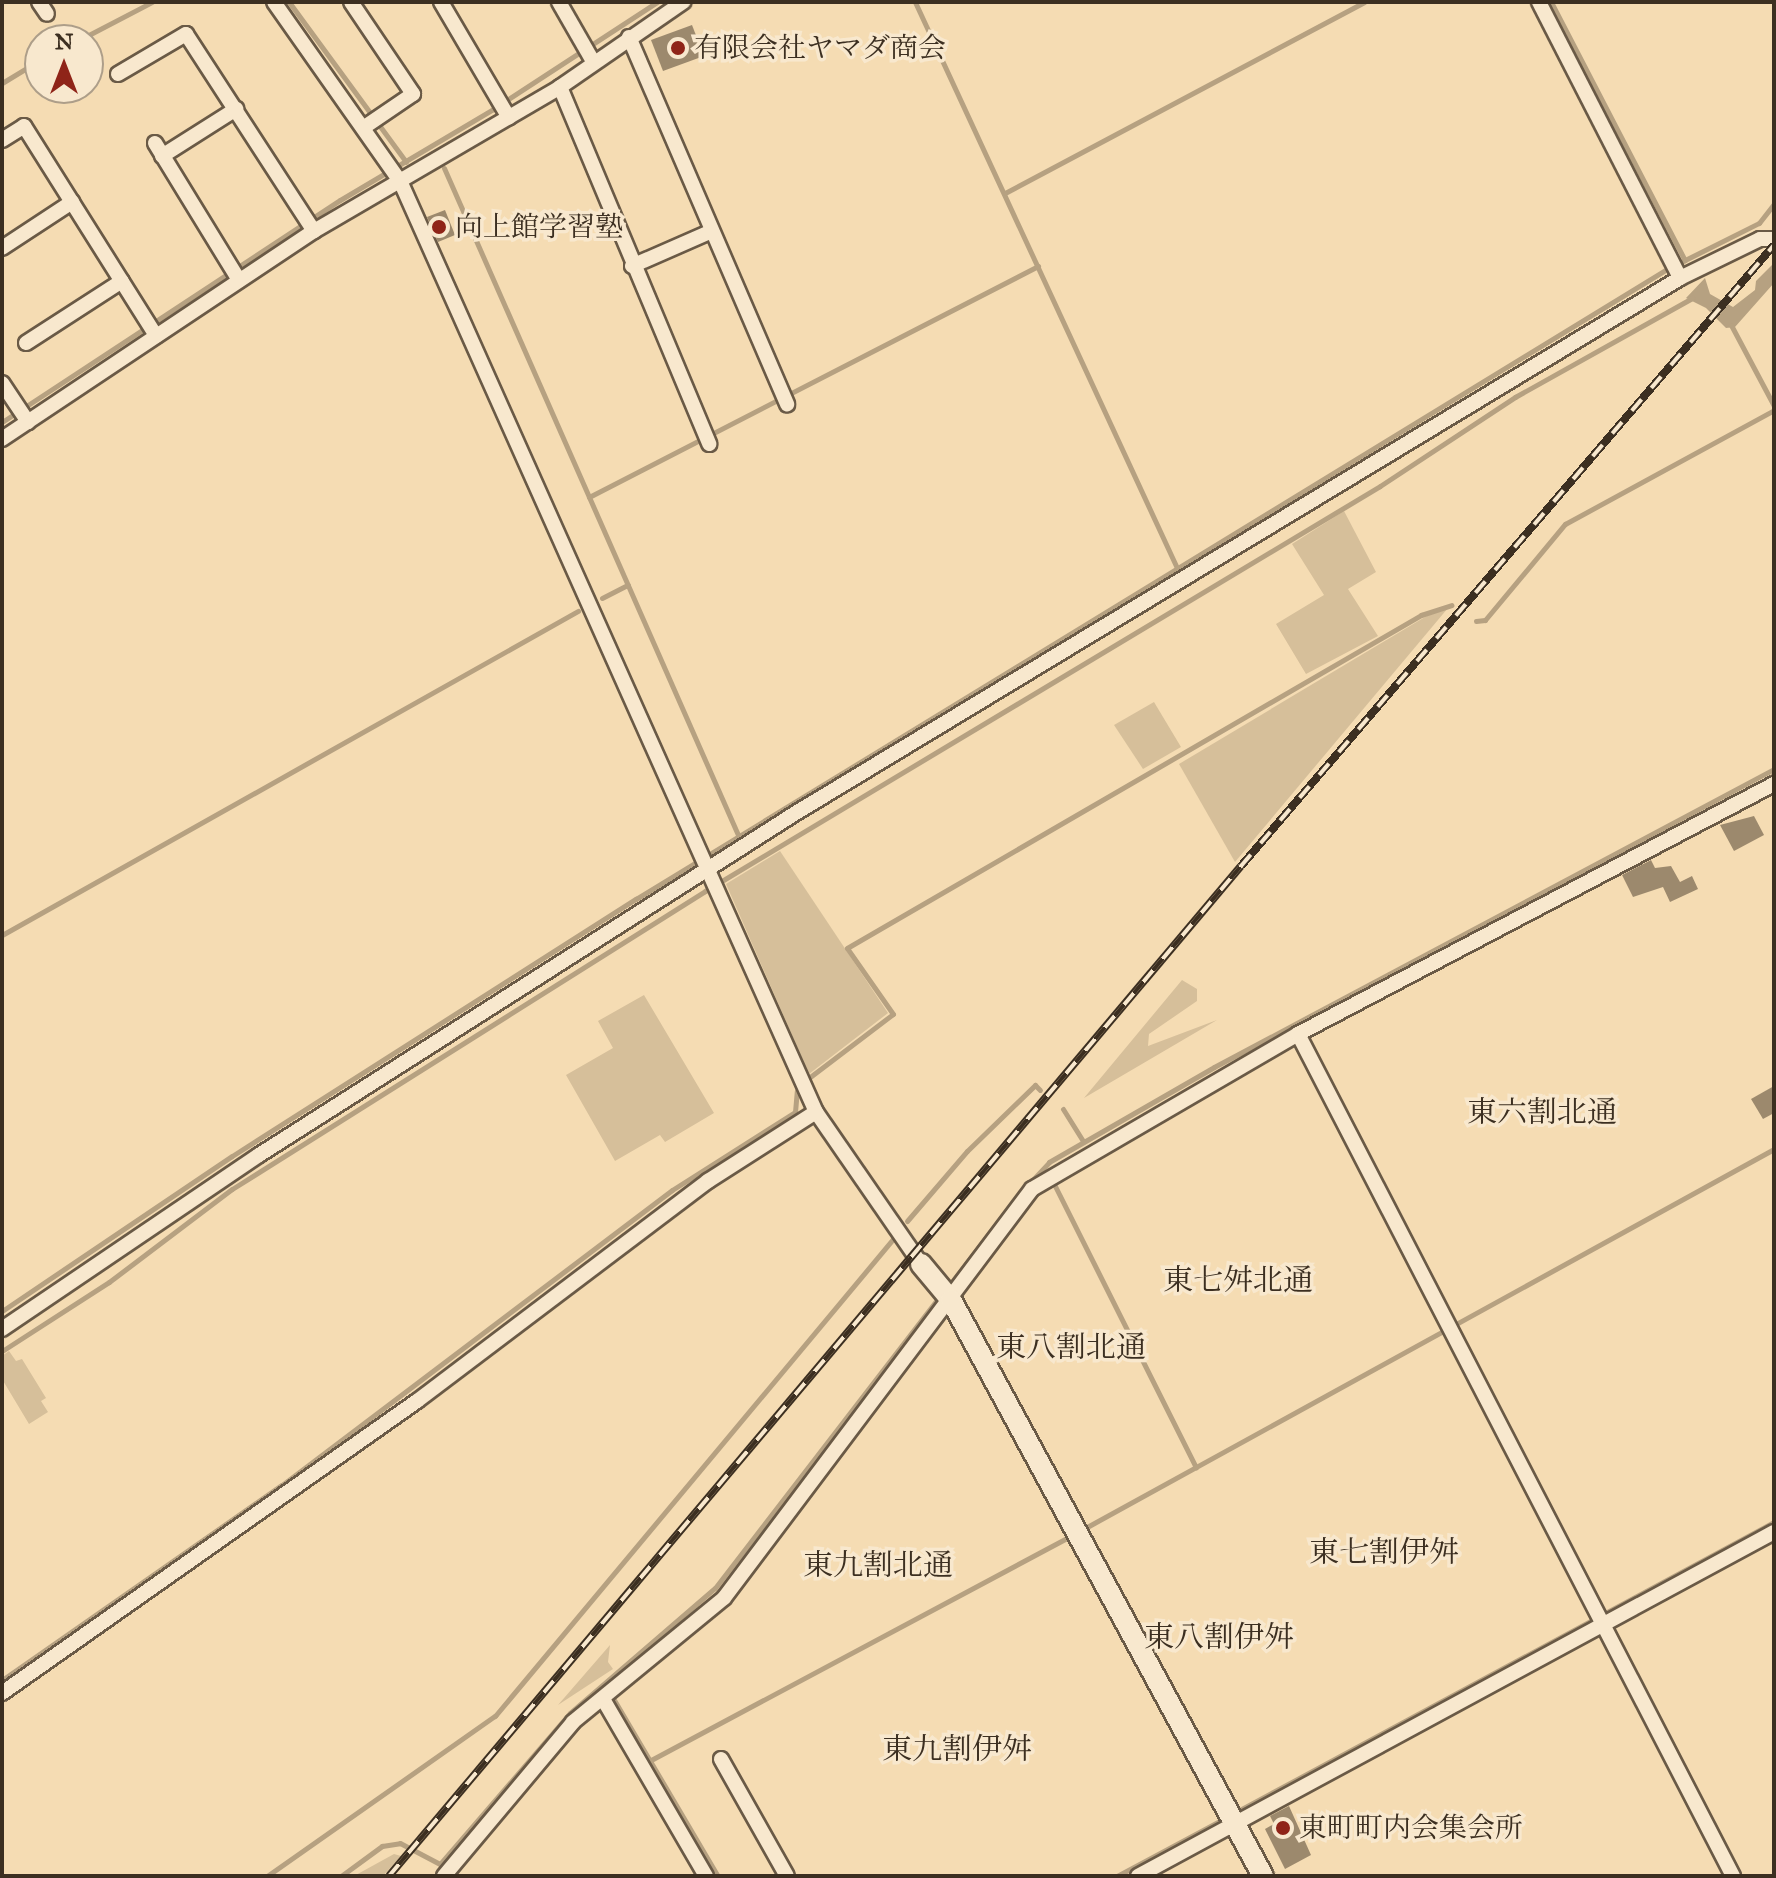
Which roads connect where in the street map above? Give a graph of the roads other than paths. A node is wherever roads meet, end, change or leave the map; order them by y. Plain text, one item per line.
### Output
1 (274, 2) edge
2 (351, 2) edge
3 (441, 2) edge
4 (559, 2) edge
5 (683, 2) edge
6 (1539, 2) edge
7 (660, 9) edge
8 (629, 37) junction
9 (592, 59) junction
10 (118, 74) dead end
11 (560, 87) junction
12 (503, 108) junction
13 (236, 109) junction
14 (371, 122) junction
15 (2, 140) edge
16 (394, 173) junction
17 (72, 202) junction
18 (310, 225) junction
19 (712, 231) junction
20 (1774, 239) edge
21 (2, 248) edge
22 (632, 266) junction
23 (1676, 270) junction
24 (235, 274) junction
25 (122, 281) junction
26 (151, 328) junction
27 (26, 343) dead end
28 (2, 383) edge
29 (784, 399) dead end
30 (22, 414) junction
31 (2, 439) edge
32 (706, 439) dead end
33 (1774, 784) edge
34 (709, 870) junction
35 (1298, 1034) junction
36 (816, 1112) junction
37 (918, 1260) joint
38 (946, 1294) junction
39 (2, 1329) edge
40 (1774, 1532) edge
41 (1602, 1619) junction
42 (2, 1693) edge
43 (609, 1695) junction
44 (721, 1759) dead end
45 (1232, 1818) junction
46 (444, 1876) edge
47 (706, 1876) edge
48 (787, 1876) edge
49 (1138, 1876) edge
50 (1263, 1876) edge
51 (1733, 1876) edge

1 - 14 street
2 - 14 street
3 - 12 street
4 - 9 street
5 - 7 street
6 - 23 street
7 - 8 street
8 - 9 street
8 - 19 street
9 - 11 street
10 - 13 street
11 - 12 street
11 - 22 street
12 - 16 street
13 - 18 street
13 - 24 street
14 - 16 street
15 - 17 street
16 - 18 street
16 - 34 street
17 - 21 street
17 - 25 street
18 - 24 street
19 - 22 street
19 - 29 street
20 - 23 street
22 - 32 street
23 - 34 street
24 - 26 street
25 - 26 street
25 - 27 street
26 - 30 street
28 - 30 street
30 - 31 street
33 - 35 street
34 - 36 street
34 - 39 street
35 - 38 street
35 - 41 street
36 - 37 street
36 - 42 street
37 - 38 street
38 - 43 street
38 - 45 street
40 - 41 street
41 - 45 street
41 - 51 street
43 - 46 street
43 - 47 street
44 - 48 street
45 - 49 street
45 - 50 street

